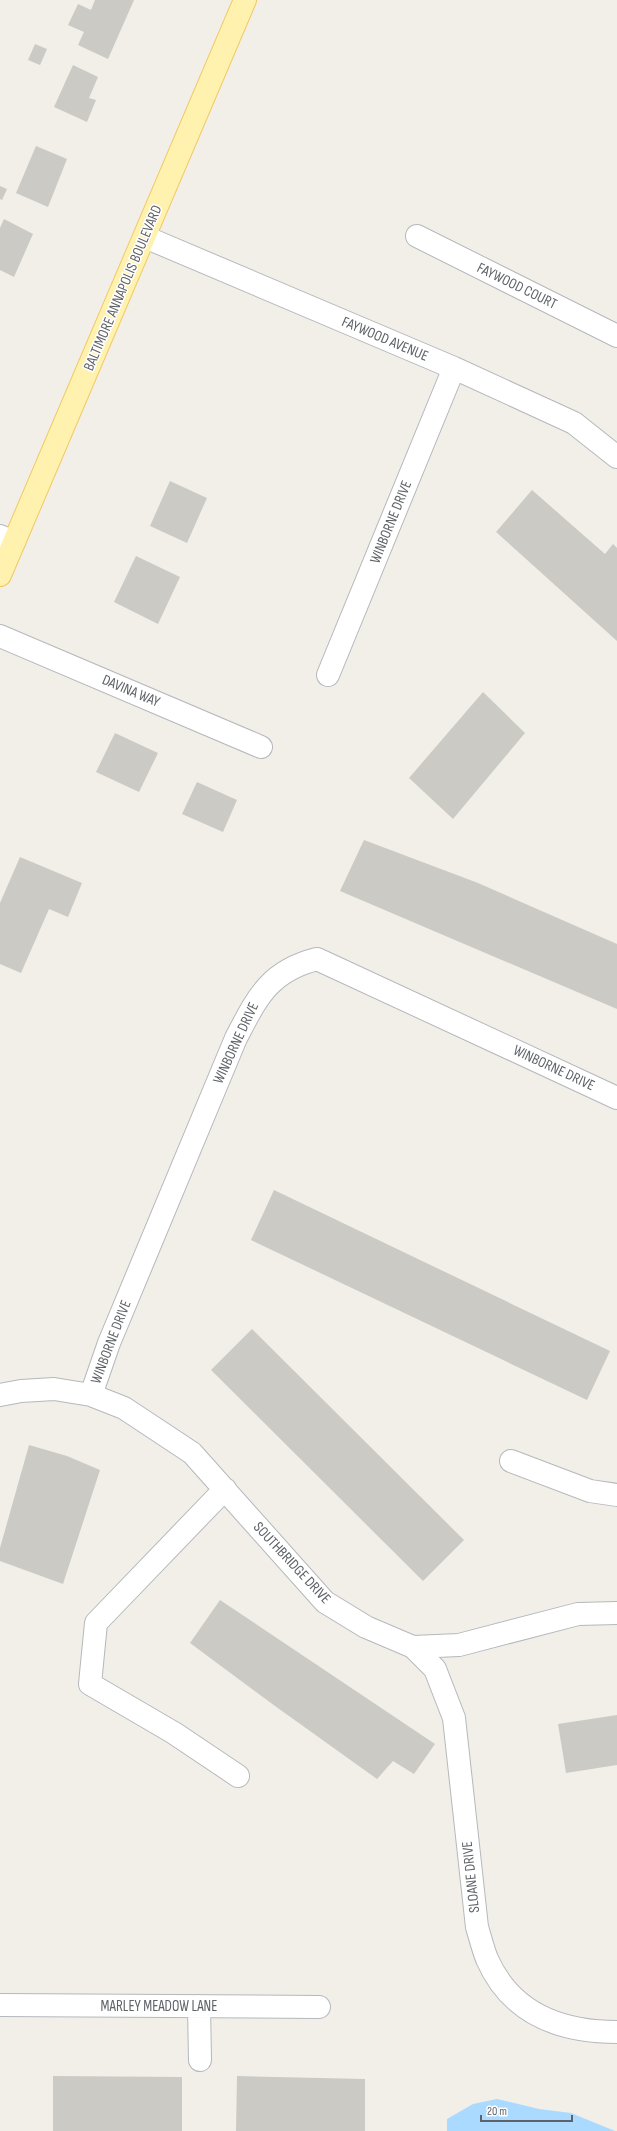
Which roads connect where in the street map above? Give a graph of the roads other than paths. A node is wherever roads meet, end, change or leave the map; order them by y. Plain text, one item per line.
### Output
1 (246, 0) edge
2 (417, 236) dead end
3 (145, 237) junction
4 (617, 336) edge
5 (454, 368) junction
6 (617, 457) edge
7 (7, 539) edge
8 (0, 575) edge
9 (0, 636) edge
10 (328, 675) dead end
11 (262, 747) dead end
12 (617, 1098) edge
13 (0, 1395) edge
14 (91, 1395) junction
15 (511, 1461) dead end
16 (225, 1490) junction
17 (617, 1495) edge
18 (617, 1613) edge
19 (414, 1647) junction
20 (238, 1776) dead end
21 (0, 2005) edge
22 (199, 2006) junction
23 (319, 2007) dead end
24 (617, 2032) edge
25 (200, 2060) dead end

1 - 3 main road, BALTIMORE ANNAPOLIS BOULEVARD
2 - 4 street, FAYWOOD COURT
3 - 5 street, FAYWOOD AVENUE
3 - 7 main road, BALTIMORE ANNAPOLIS BOULEVARD
5 - 6 street, FAYWOOD AVENUE
5 - 10 street, WINBORNE DRIVE
7 - 8 main road, BALTIMORE ANNAPOLIS BOULEVARD
9 - 11 street, DAVINA WAY
12 - 14 street, WINBORNE DRIVE
13 - 14 street, SOUTHBRIDGE DRIVE
14 - 16 street, SOUTHBRIDGE DRIVE
15 - 17 street
16 - 19 street, SOUTHBRIDGE DRIVE
16 - 20 street
18 - 19 street, SOUTHBRIDGE DRIVE
19 - 24 street, SLOANE DRIVE
21 - 22 street, MARLEY MEADOW LANE
22 - 23 street, MARLEY MEADOW LANE
22 - 25 street

